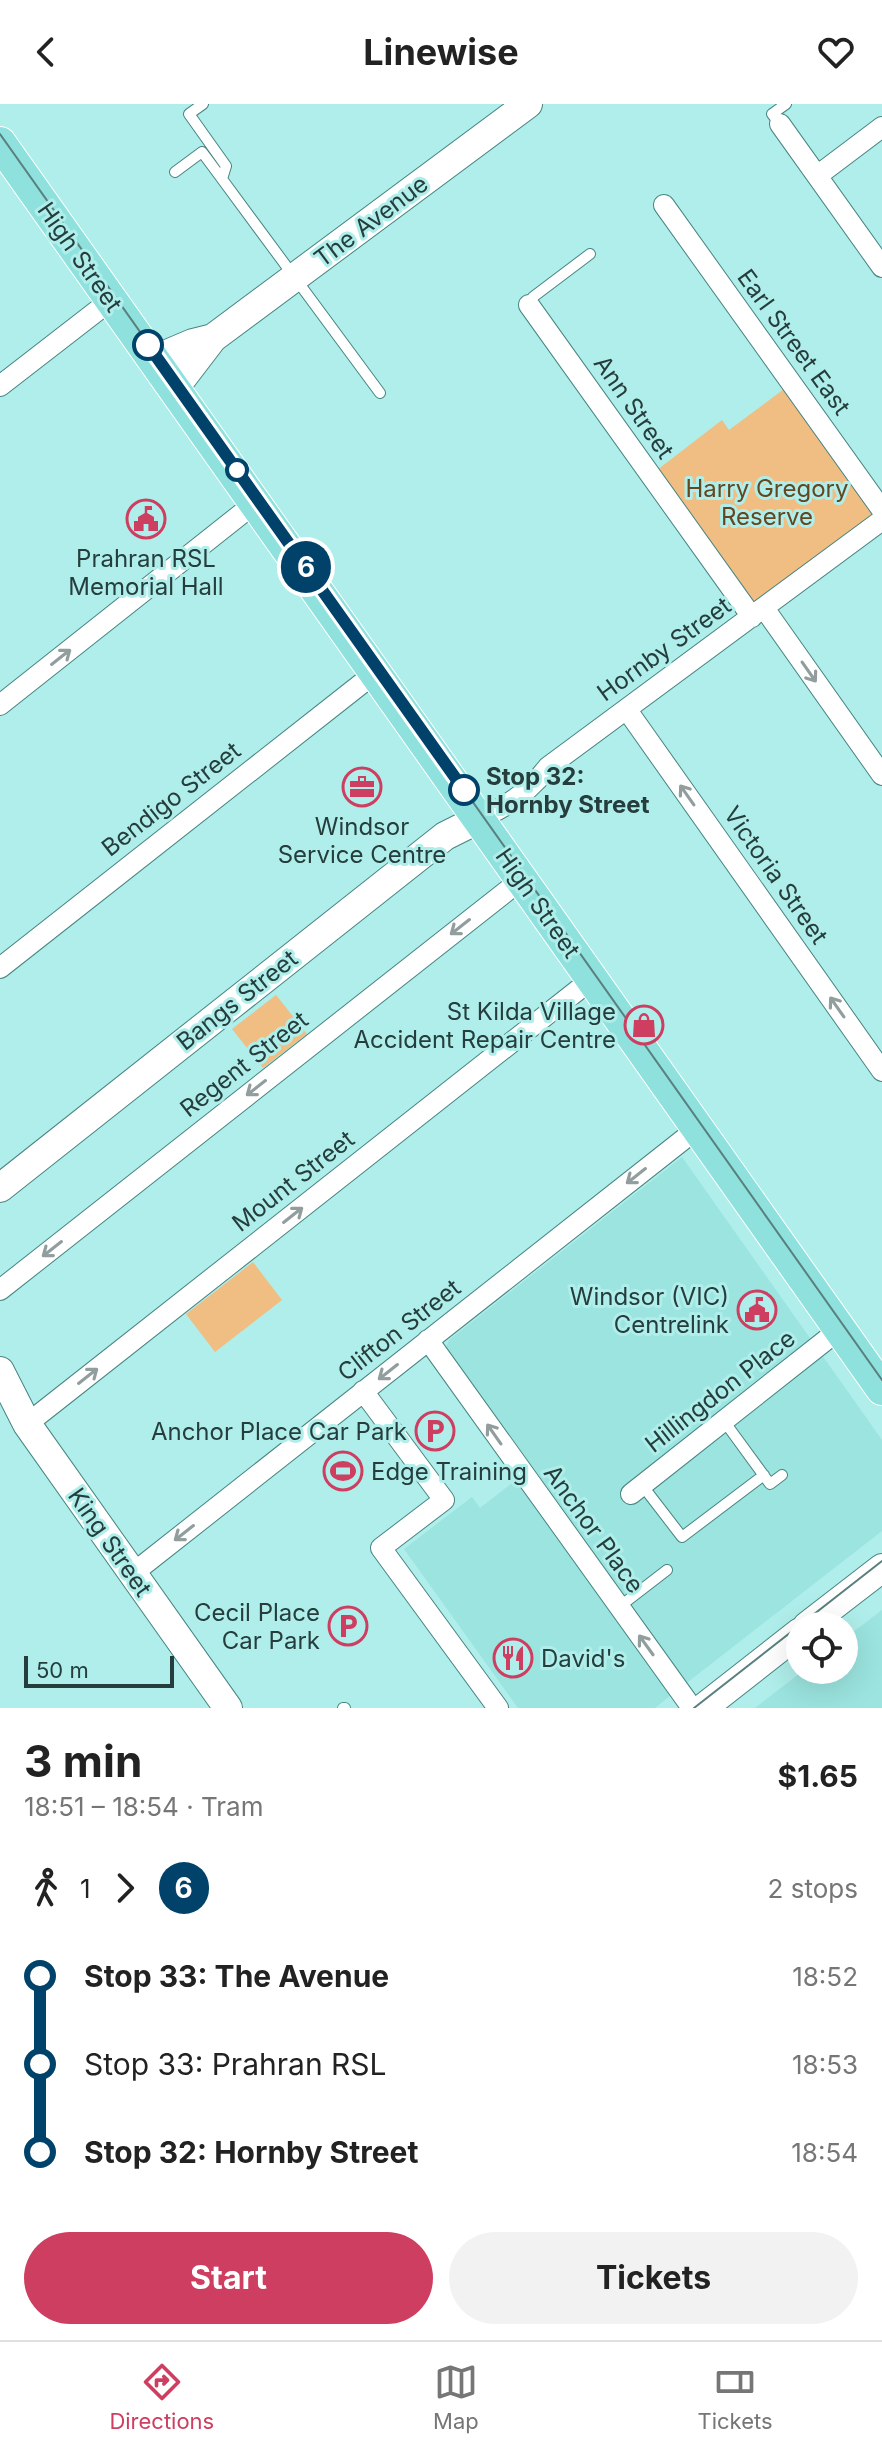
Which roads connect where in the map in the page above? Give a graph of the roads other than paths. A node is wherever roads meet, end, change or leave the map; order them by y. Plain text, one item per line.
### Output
1 (203, 104) edge
2 (528, 104) edge
3 (786, 104) edge
4 (780, 124) joint
5 (882, 127) edge
6 (0, 143) edge
7 (175, 172) dead end
8 (817, 176) junction
9 (222, 179) junction
10 (664, 205) dead end
11 (590, 254) dead end
12 (882, 267) edge
13 (294, 279) junction
14 (111, 300) junction
15 (529, 305) joint
16 (213, 338) junction
17 (153, 360) junction
18 (0, 386) edge
19 (174, 389) junction
20 (380, 393) dead end
21 (255, 503) junction
22 (880, 523) edge
23 (758, 613) junction
24 (375, 673) junction
25 (0, 705) edge
26 (627, 710) junction
27 (882, 775) edge
28 (479, 819) junction
29 (522, 879) junction
30 (0, 968) edge
31 (592, 979) junction
32 (882, 1071) edge
33 (698, 1128) junction
34 (0, 1188) edge
35 (0, 1290) edge
36 (840, 1329) junction
37 (428, 1340) junction
38 (0, 1371) edge
39 (882, 1389) edge
40 (363, 1391) junction
41 (724, 1421) junction
42 (27, 1424) junction
43 (764, 1475) junction
44 (782, 1475) dead end
45 (637, 1490) joint
46 (882, 1568) edge
47 (667, 1570) dead end
48 (132, 1574) junction
49 (619, 1607) junction
50 (825, 1612) edge
51 (786, 1643) edge
52 (228, 1708) edge
53 (498, 1708) edge
54 (692, 1708) edge
55 (703, 1708) edge

1 - 9 lane
2 - 13 street, The Avenue
3 - 4 lane
4 - 8 street
5 - 8 street
6 - 14 main road, High Street
7 - 9 lane
8 - 12 street
9 - 13 lane
10 - 22 street, Earl Street East
11 - 15 lane
13 - 16 street, The Avenue
13 - 20 lane
14 - 17 main road, High Street
14 - 18 street
15 - 23 street, Ann Street
16 - 17 street, The Avenue
16 - 19 street, The Avenue
17 - 19 main road, High Street
19 - 21 main road, High Street
21 - 24 main road, High Street
25 -> 21 street
22 - 23 street, Hornby Street
23 - 26 street, Hornby Street
23 -> 27 street, Ann Street
24 - 28 main road, High Street
24 - 30 street, Bendigo Street
26 - 28 street, Hornby Street
32 -> 26 street, Victoria Street
28 - 29 main road, High Street
28 - 34 street, Bangs Street
29 - 31 main road, High Street
29 -> 35 street, Regent Street
31 - 33 main road, High Street
42 -> 31 street, Mount Street
33 - 36 main road, High Street
33 -> 37 street, Clifton Street
36 - 39 main road, High Street
36 - 41 street, Hillingdon Place
37 -> 40 street, Clifton Street
49 -> 37 street, Anchor Place
38 - 42 street, King Street
40 -> 48 street, Clifton Street
40 - 53 street
41 - 43 lane
41 - 45 street, Hillingdon Place
42 - 48 street, King Street
43 - 44 lane
43 - 45 lane
46 - 50 street
47 - 49 lane
48 - 52 street, King Street
54 -> 49 street, Anchor Place
51 - 55 street

